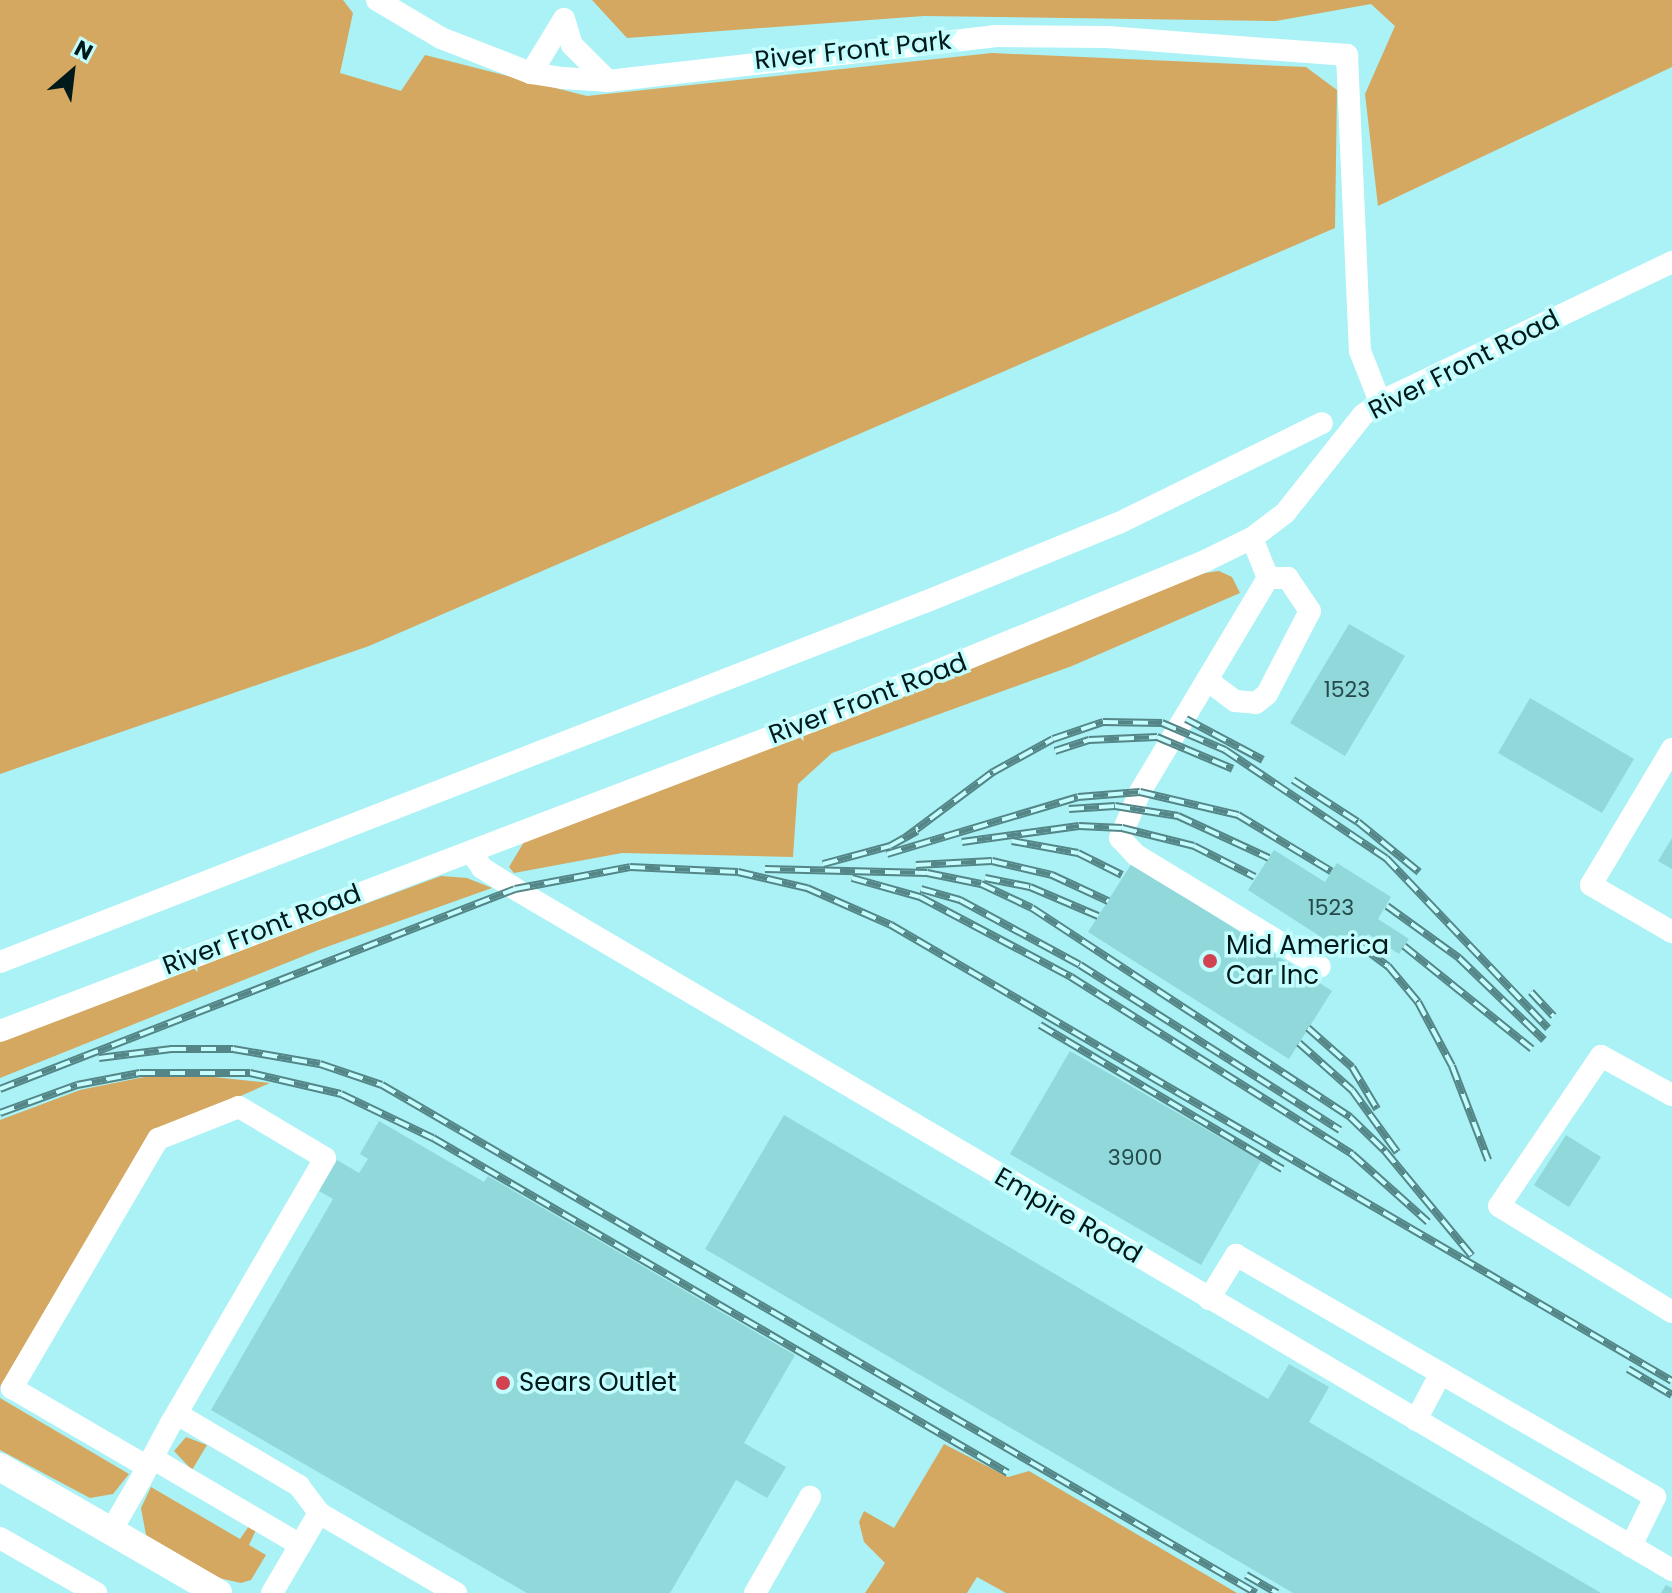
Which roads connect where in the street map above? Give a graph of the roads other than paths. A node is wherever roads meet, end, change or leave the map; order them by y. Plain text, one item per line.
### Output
1 (377, 0) edge
2 (531, 73) junction
3 (608, 81) junction
4 (1672, 262) edge
5 (1380, 402) junction
6 (1322, 423) dead end
7 (1252, 538) junction
8 (1268, 578) junction
9 (1207, 680) junction
10 (1672, 749) edge
11 (471, 852) junction
12 (1672, 932) edge
13 (0, 962) edge
14 (1320, 967) dead end
15 (0, 1031) edge
16 (1672, 1095) edge
17 (1209, 1299) junction
18 (1672, 1312) edge
19 (1441, 1373) junction
20 (177, 1414) junction
21 (1416, 1420) junction
22 (150, 1463) junction
23 (0, 1467) edge
24 (810, 1497) dead end
25 (319, 1513) junction
26 (111, 1531) junction
27 (0, 1538) edge
28 (300, 1545) junction
29 (1631, 1546) junction
30 (1672, 1570) edge
31 (96, 1593) edge
32 (218, 1593) edge
33 (272, 1593) edge
34 (456, 1593) edge
35 (755, 1593) edge

1 - 2 street, River Front Park
2 - 3 street, River Front Park
2 - 3 street
3 - 5 street, River Front Park
4 - 5 street, River Front Road
5 - 7 street, River Front Road
6 - 13 street
7 - 8 street
7 - 11 street, River Front Road
8 - 9 street
8 - 9 street
9 - 14 street
10 - 12 street
11 - 15 street, River Front Road
11 - 17 street, Empire Road
16 - 18 street
17 - 19 street
17 - 21 street, Empire Road
19 - 21 street
19 - 29 street
20 - 22 street
20 - 22 street
20 - 25 street
21 - 29 street, Empire Road
22 - 26 street
22 - 28 street
23 - 26 main road
24 - 35 street
25 - 28 street
25 - 34 street
26 - 32 main road
27 - 31 street
28 - 33 street
29 - 30 street, Empire Road

